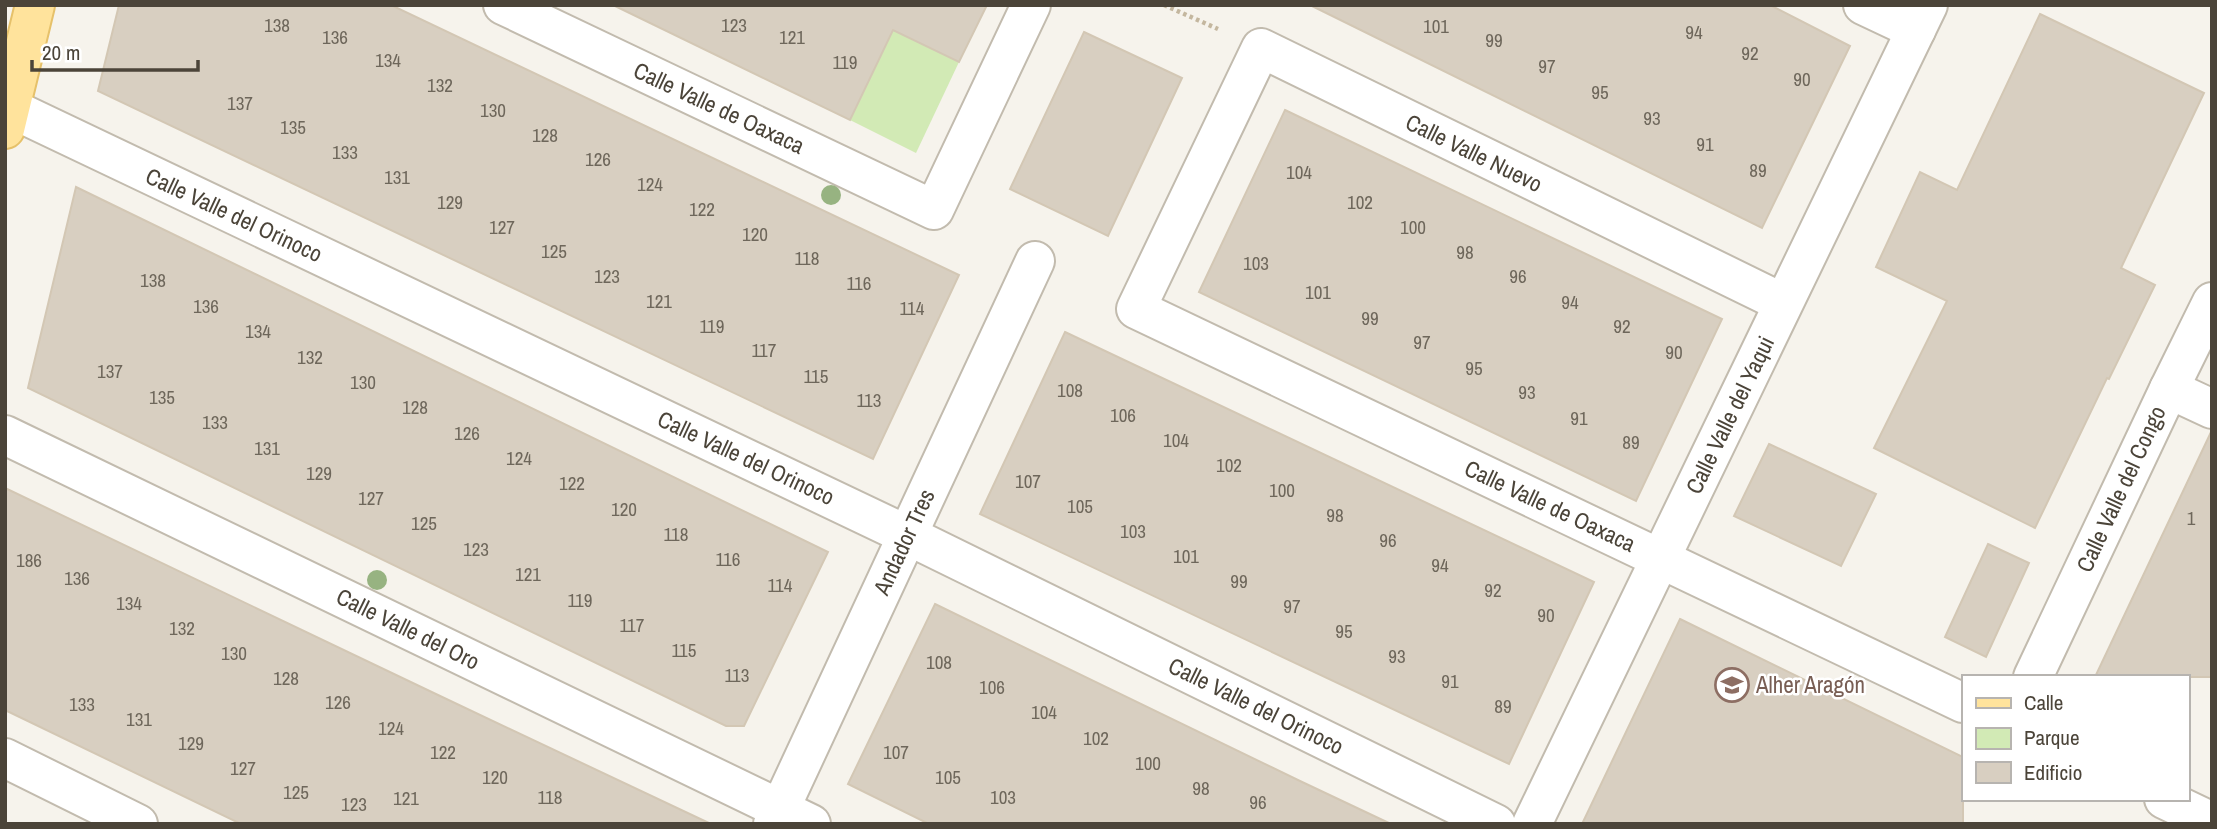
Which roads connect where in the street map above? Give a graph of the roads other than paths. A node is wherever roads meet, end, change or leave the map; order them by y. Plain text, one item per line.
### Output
1 (35, 5) edge
2 (503, 5) edge
3 (1031, 5) edge
4 (1863, 5) edge
5 (1922, 18) edge
6 (8, 118) edge
7 (1035, 261) dead end
8 (2212, 302) edge
9 (1783, 303) junction
10 (1136, 309) joint
11 (2169, 389) junction
12 (2212, 409) edge
13 (5, 435) edge
14 (907, 535) junction
15 (1660, 559) junction
16 (2034, 675) edge
17 (1962, 703) edge
18 (5, 758) edge
19 (2168, 801) edge
20 (788, 819) edge
21 (1488, 820) edge
22 (2212, 822) edge
23 (138, 824) edge
24 (1532, 824) edge

1 - 6 main road
2 - 3 street, Calle Valle de Oaxaca
4 - 5 street
5 - 9 street, Calle Valle del Yaqui
6 - 14 street, Calle Valle del Orinoco
7 - 14 street, Andador Tres
8 - 11 street, Calle Valle del Congo
9 - 10 street, Calle Valle Nuevo
9 - 15 street, Calle Valle del Yaqui
10 - 15 street, Calle Valle de Oaxaca
11 - 12 street
11 - 16 street, Calle Valle del Congo
13 - 20 street, Calle Valle del Oro
14 - 20 street, Andador Tres
14 - 21 street, Calle Valle del Orinoco
15 - 17 street, Calle Valle de Oaxaca
15 - 24 street, Calle Valle del Yaqui
18 - 23 street
19 - 22 street

